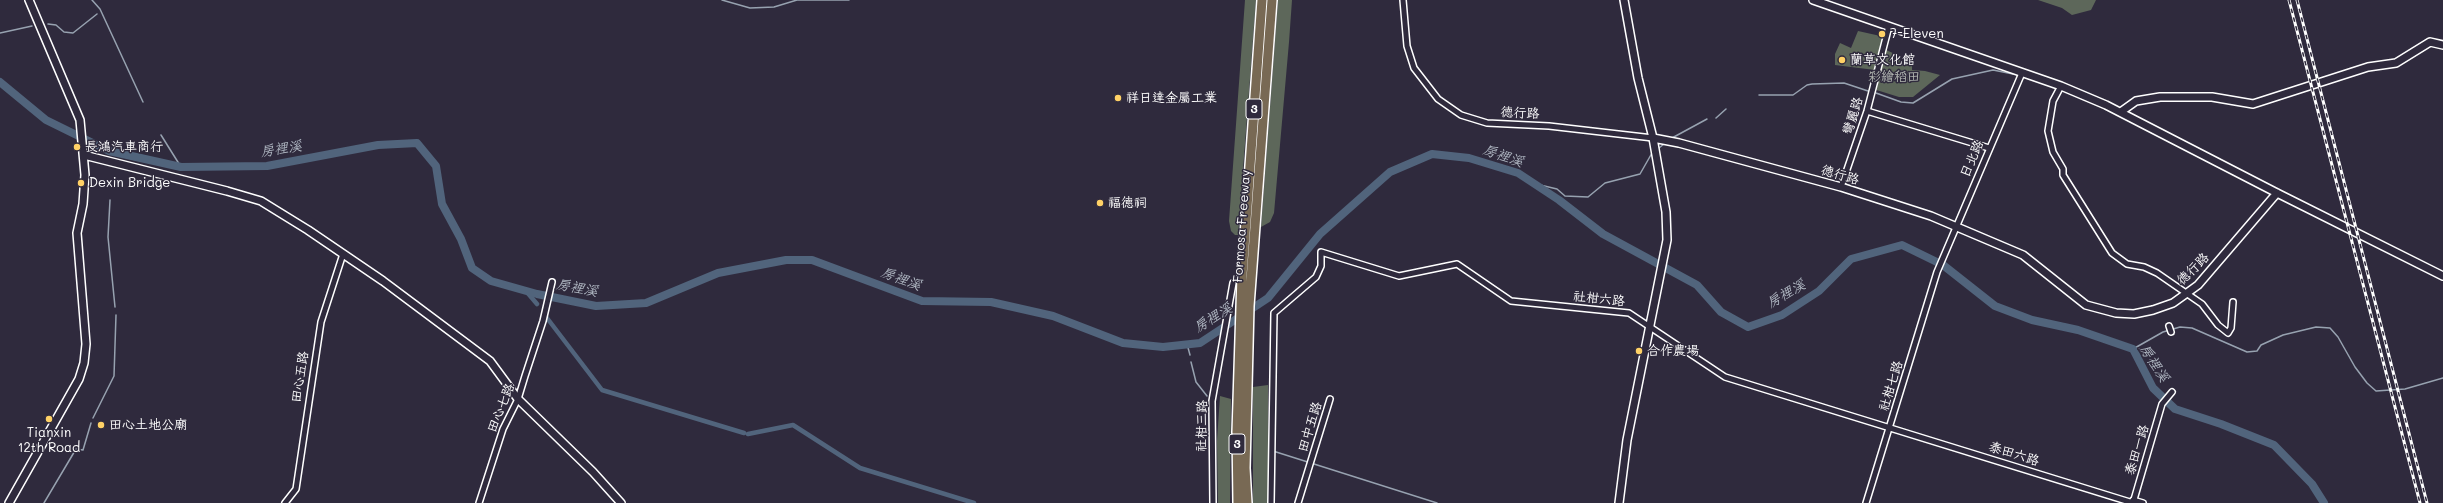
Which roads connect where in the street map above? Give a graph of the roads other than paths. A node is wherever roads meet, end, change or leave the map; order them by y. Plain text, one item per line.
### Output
1 (29, 0) edge
2 (1262, 0) edge
3 (1272, 0) edge
4 (1403, 0) edge
5 (1624, 0) edge
6 (1813, 0) edge
7 (1889, 26) junction
8 (2443, 45) edge
9 (2022, 73) junction
10 (2062, 86) junction
11 (1867, 111) junction
12 (2122, 111) junction
13 (1653, 138) junction
14 (1989, 148) junction
15 (84, 155) junction
16 (1842, 187) junction
17 (2277, 193) junction
18 (1956, 226) junction
19 (343, 254) junction
20 (1946, 254) joint
21 (2443, 276) edge
22 (552, 283) dead end
23 (1233, 283) dead end
24 (2187, 293) junction
25 (2233, 302) dead end
26 (2169, 326) dead end
27 (1650, 327) junction
28 (2171, 332) dead end
29 (2172, 392) dead end
30 (518, 399) junction
31 (1330, 399) dead end
32 (1889, 427) junction
33 (2133, 502) edge
34 (9, 503) edge
35 (285, 503) edge
36 (479, 503) edge
37 (621, 503) edge
38 (1213, 503) edge
39 (1238, 503) edge
40 (1247, 503) edge
41 (1271, 503) edge
42 (1298, 503) edge
43 (1619, 503) edge
44 (1866, 503) edge
45 (2143, 503) edge

1 - 15 street
2 - 39 highway, Formosa Freeway / 3
3 - 40 highway, Formosa Freeway / 3
4 - 13 street, 德行路
5 - 13 street
6 - 7 street
7 - 9 street
7 - 11 street, 彎麗路
8 - 12 street
9 - 10 street
9 - 14 street, 日北路
10 - 12 street
10 - 24 street
11 - 14 street
11 - 16 street, 彎麗路
12 - 17 street
13 - 16 street, 德行路
13 - 27 street
14 - 18 street, 日北路
15 - 19 street
15 - 34 street
16 - 18 street, 德行路
17 - 21 street
17 - 24 street, 德行路
18 - 20 street, 日北路
18 - 24 street, 德行路
19 - 30 street
19 - 35 street, 田心五路
20 - 32 street, 社柑七路
22 - 30 street, 田心七路
23 - 38 street, 社柑三路
24 - 25 street
26 - 28 street
27 - 32 street, 社柑六路
27 - 41 street, 社柑六路
27 - 43 street
29 - 33 street, 泰田一路
30 - 36 street, 田心七路
30 - 37 street
31 - 42 street, 田中五路
32 - 33 street, 泰田六路
32 - 44 street, 社柑七路
33 - 45 street, 泰田六路

